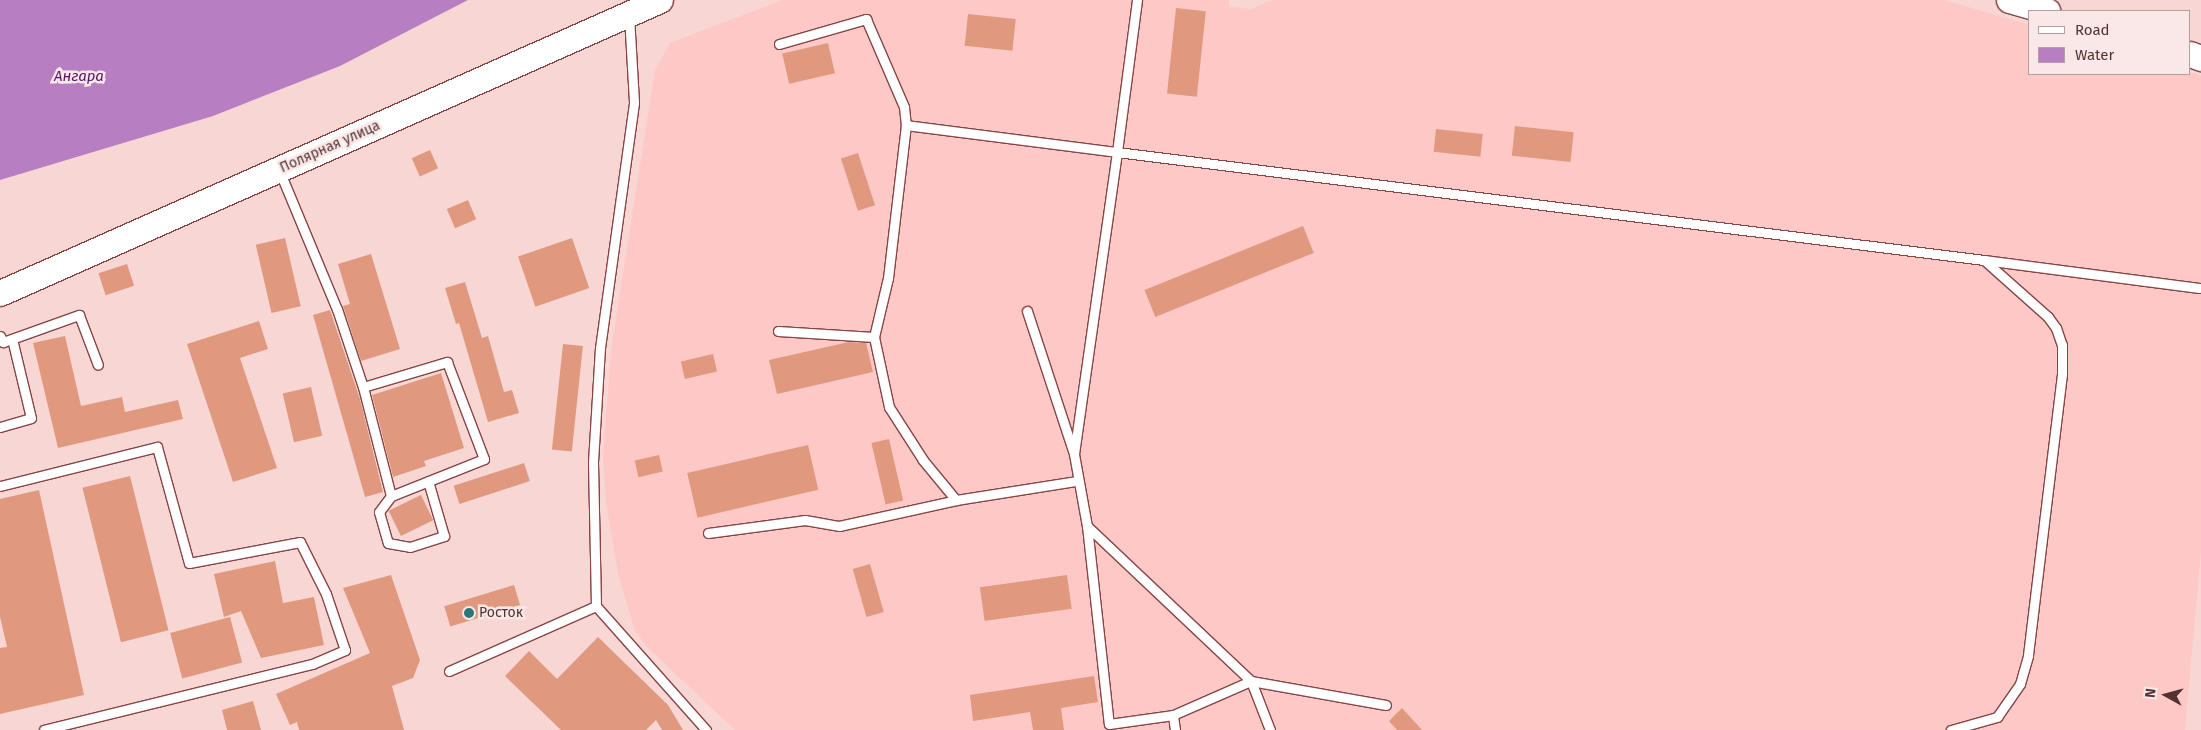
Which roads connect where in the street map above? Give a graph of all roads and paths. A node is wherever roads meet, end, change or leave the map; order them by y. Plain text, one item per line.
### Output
1 (660, 0) edge
2 (1137, 0) edge
3 (2009, 0) edge
4 (2044, 10) edge
5 (629, 13) junction
6 (779, 44) dead end
7 (906, 125) junction
8 (1117, 152) junction
9 (278, 170) junction
10 (1984, 260) junction
11 (2199, 288) dead end
12 (0, 293) edge
13 (1028, 311) dead end
14 (778, 331) dead end
15 (874, 337) junction
16 (12, 339) junction
17 (1, 341) edge
18 (98, 365) dead end
19 (363, 387) junction
20 (0, 427) edge
21 (1074, 454) junction
22 (428, 481) junction
23 (1076, 481) junction
24 (0, 486) edge
25 (392, 496) junction
26 (956, 500) junction
27 (1087, 526) junction
28 (708, 533) dead end
29 (596, 606) junction
30 (450, 671) dead end
31 (1250, 680) junction
32 (1386, 705) dead end
33 (1173, 714) junction
34 (44, 730) edge
35 (706, 730) edge
36 (1175, 730) edge
37 (1270, 730) edge
38 (1950, 730) edge

1 - 5 main road, Полярная улица
2 - 8 lane
3 - 4 main road
5 - 9 main road, Полярная улица
5 - 29 lane
6 - 7 lane
7 - 8 lane
7 - 15 lane
8 - 10 lane
8 - 21 lane
9 - 12 main road, Полярная улица
9 - 19 lane
10 - 11 lane
10 - 38 lane
13 - 21 lane
14 - 15 lane
15 - 26 lane
16 - 17 lane
16 - 18 lane
16 - 20 lane
19 - 22 lane
19 - 25 lane
21 - 23 lane
22 - 25 lane
22 - 25 lane
23 - 26 lane
23 - 27 lane
24 - 34 lane
26 - 28 lane
27 - 31 lane
27 - 33 lane
29 - 30 lane
29 - 35 lane
31 - 32 lane
31 - 33 lane
31 - 37 lane
33 - 36 lane

